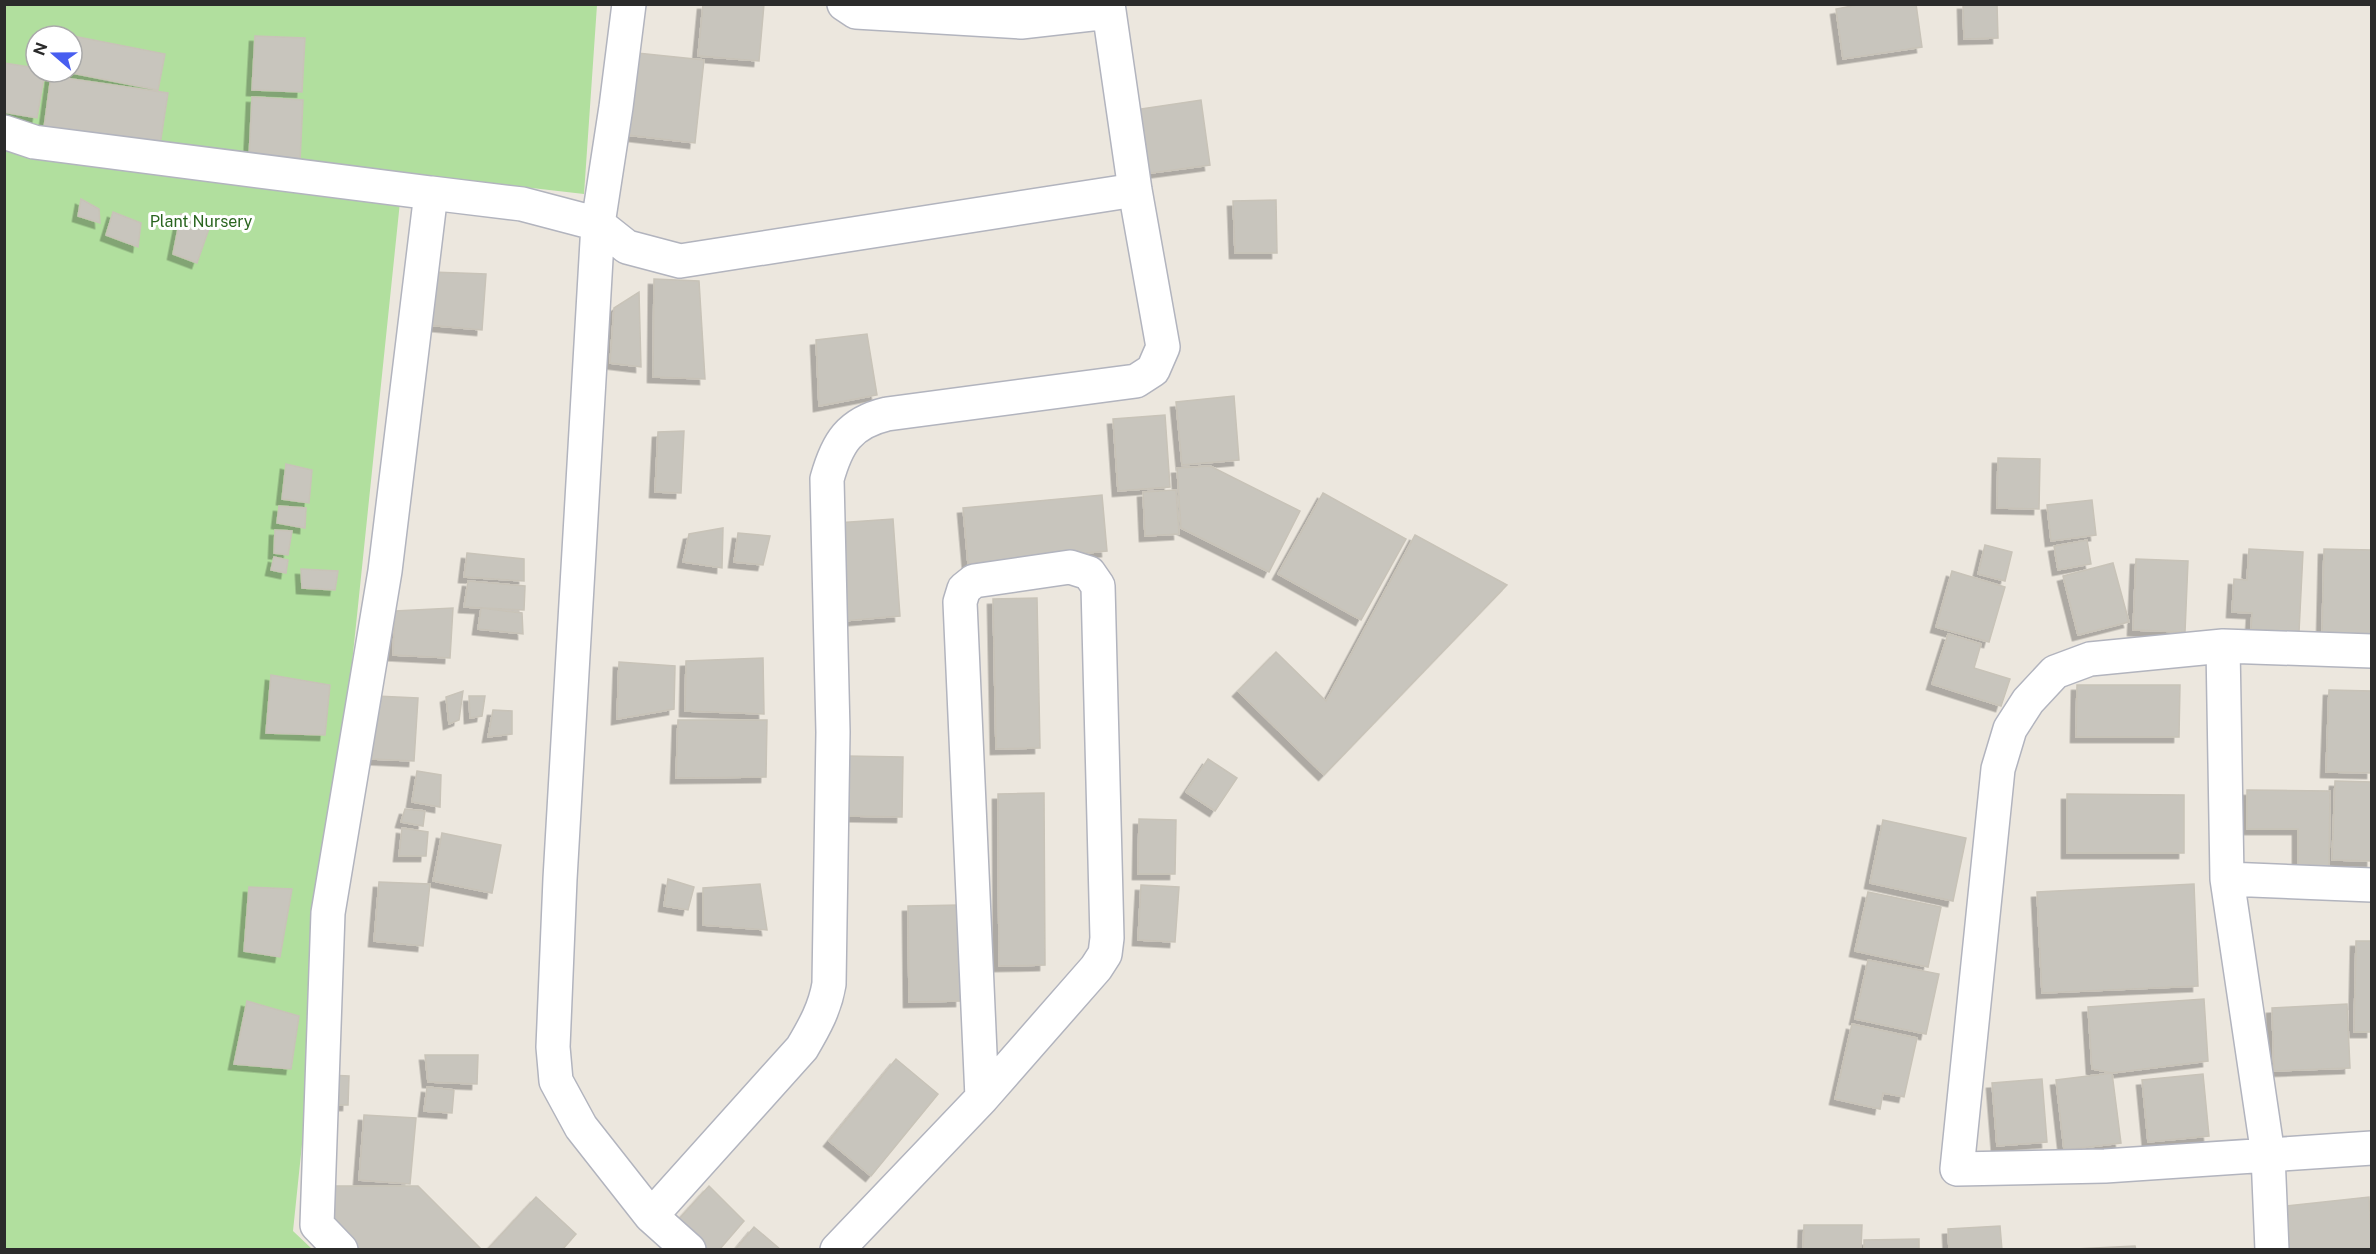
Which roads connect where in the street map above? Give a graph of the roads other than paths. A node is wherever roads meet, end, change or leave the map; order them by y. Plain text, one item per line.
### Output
1 (629, 4) edge
2 (844, 4) edge
3 (1108, 8) edge
4 (4, 132) edge
5 (1135, 190) junction
6 (431, 193) junction
7 (598, 224) junction
8 (2223, 646) junction
9 (2372, 651) edge
10 (2227, 879) junction
11 (2372, 885) edge
12 (982, 1098) junction
13 (2372, 1148) edge
14 (2268, 1155) junction
15 (651, 1216) junction
16 (315, 1237) edge
17 (341, 1250) edge
18 (689, 1250) edge
19 (837, 1250) edge
20 (2272, 1250) edge

1 - 7 street
2 - 3 street
3 - 5 street
4 - 6 street
5 - 7 street
5 - 15 street
6 - 7 street
6 - 16 street
7 - 15 street
8 - 9 street
8 - 10 street
8 - 14 street
10 - 11 street
10 - 14 street
12 - 12 street
12 - 19 street
13 - 14 street
14 - 20 street
15 - 18 street
16 - 17 street

